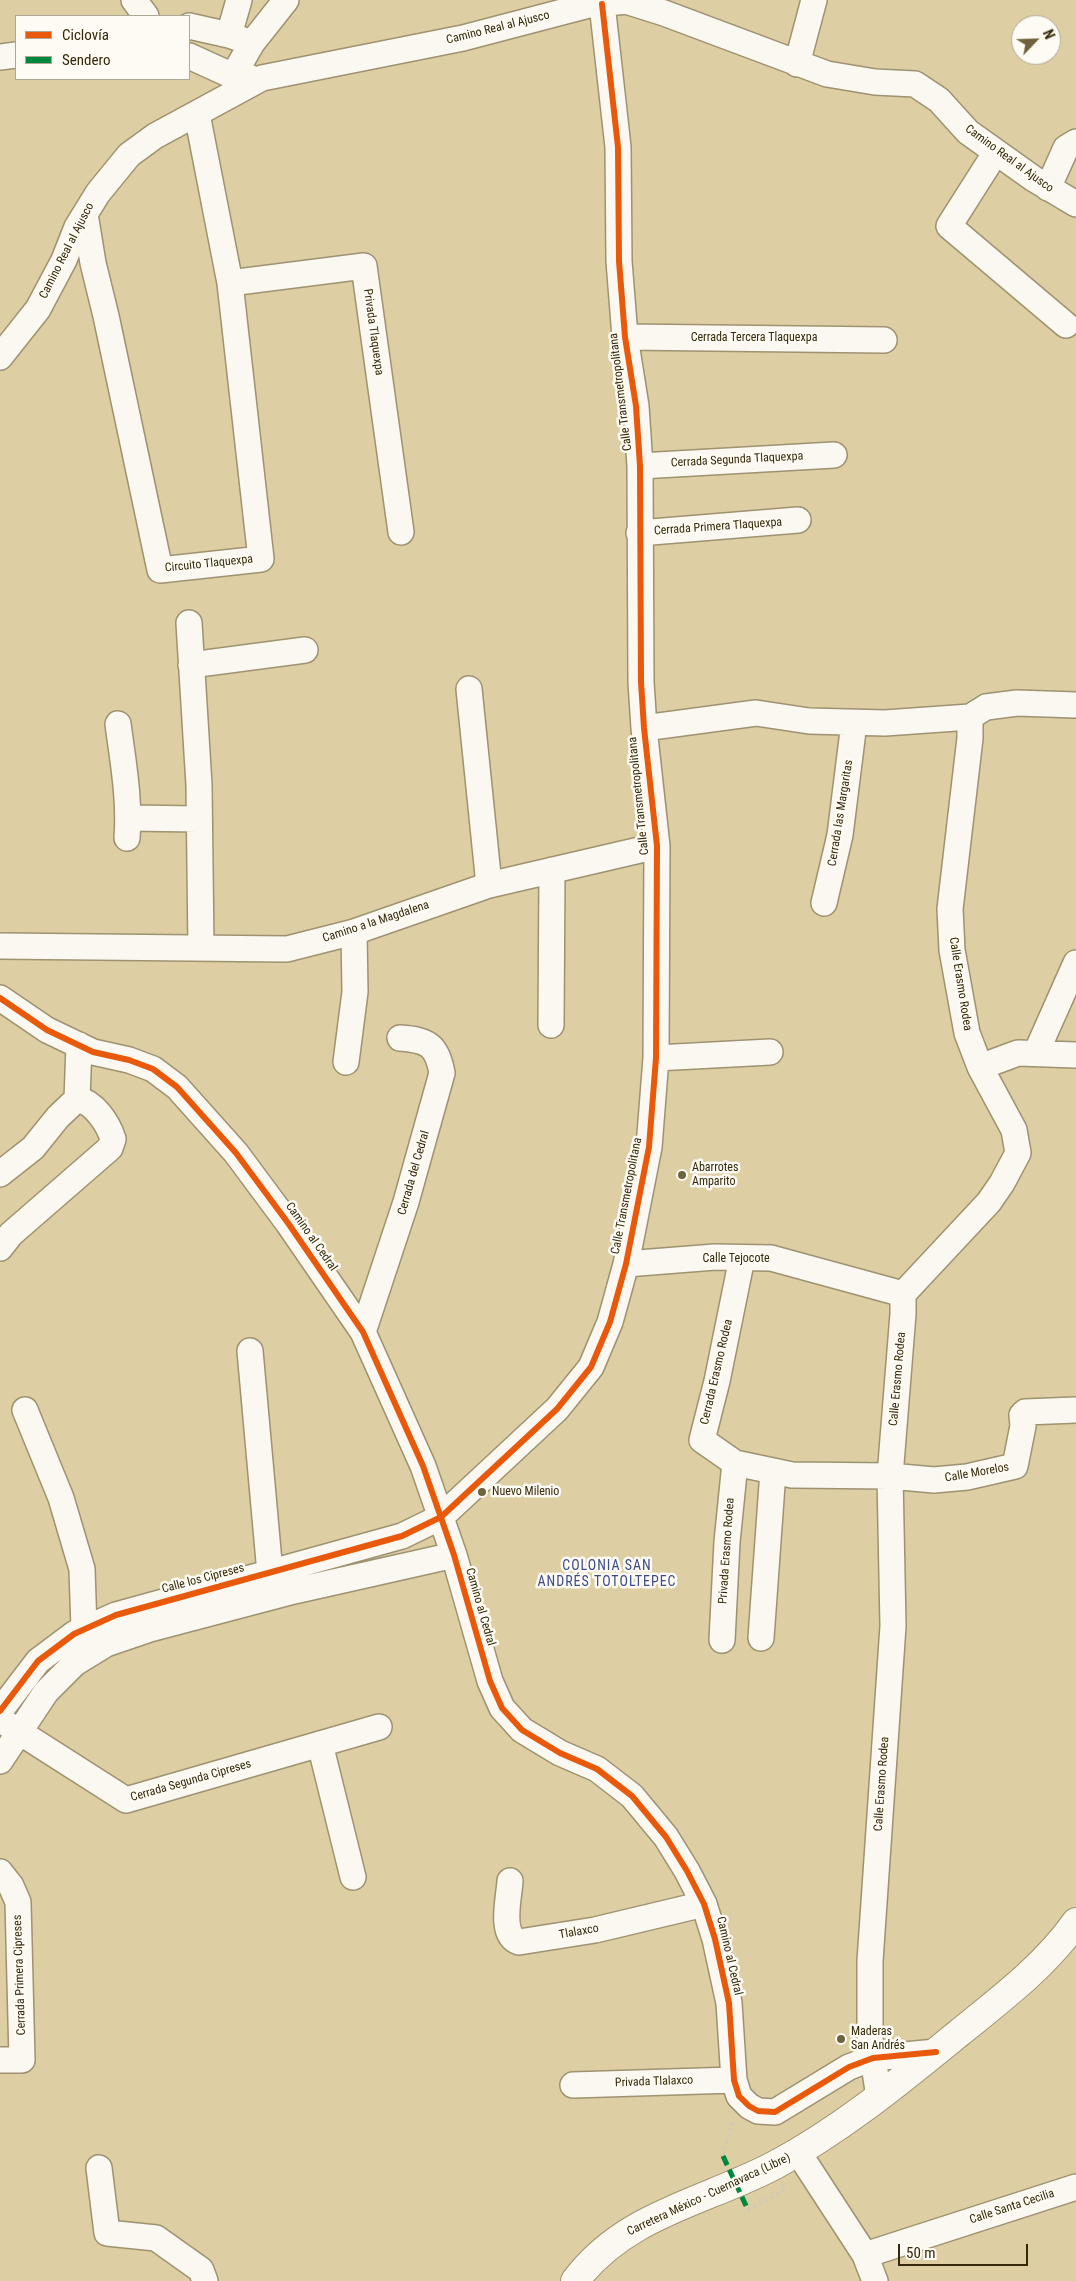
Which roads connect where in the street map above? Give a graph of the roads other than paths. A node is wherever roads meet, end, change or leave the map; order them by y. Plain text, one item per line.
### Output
1 (134, 0) edge
2 (239, 0) edge
3 (286, 0) edge
4 (602, 4) junction
5 (809, 4) edge
6 (560, 6) edge
7 (145, 15) edge
8 (190, 26) edge
9 (240, 39) junction
10 (15, 55) edge
11 (190, 56) edge
12 (0, 57) edge
13 (798, 64) junction
14 (233, 76) junction
15 (262, 78) junction
16 (196, 114) junction
17 (1076, 142) edge
18 (996, 152) junction
19 (1048, 188) junction
20 (1076, 204) edge
21 (85, 214) junction
22 (230, 283) junction
23 (1066, 325) dead end
24 (625, 337) junction
25 (884, 340) dead end
26 (0, 357) edge
27 (834, 455) dead end
28 (640, 466) junction
29 (798, 520) dead end
30 (401, 532) dead end
31 (639, 533) junction
32 (189, 623) dead end
33 (305, 650) dead end
34 (192, 665) junction
35 (469, 689) dead end
36 (1076, 705) edge
37 (970, 716) junction
38 (854, 723) junction
39 (118, 724) dead end
40 (644, 728) junction
41 (198, 819) junction
42 (657, 846) junction
43 (552, 870) junction
44 (489, 885) junction
45 (824, 902) dead end
46 (354, 932) junction
47 (0, 946) edge
48 (201, 948) junction
49 (1076, 963) edge
50 (0, 998) edge
51 (551, 1024) dead end
52 (400, 1038) dead end
53 (79, 1045) junction
54 (770, 1052) dead end
55 (1036, 1053) junction
56 (1076, 1055) edge
57 (656, 1058) junction
58 (346, 1062) dead end
59 (980, 1066) junction
60 (77, 1099) junction
61 (0, 1174) edge
62 (0, 1248) edge
63 (742, 1258) junction
64 (626, 1264) junction
65 (903, 1294) junction
66 (363, 1332) junction
67 (250, 1351) dead end
68 (25, 1410) dead end
69 (1076, 1410) edge
70 (735, 1463) junction
71 (773, 1471) junction
72 (890, 1476) junction
73 (442, 1517) junction
74 (454, 1555) junction
75 (270, 1573) junction
76 (84, 1630) junction
77 (761, 1638) dead end
78 (722, 1640) dead end
79 (0, 1711) edge
80 (0, 1719) edge
81 (379, 1727) dead end
82 (21, 1732) junction
83 (320, 1744) junction
84 (0, 1762) edge
85 (0, 1872) edge
86 (353, 1877) dead end
87 (510, 1881) dead end
88 (704, 1904) junction
89 (1076, 1922) edge
90 (936, 2052) junction
91 (874, 2058) junction
92 (0, 2060) edge
93 (734, 2080) junction
94 (573, 2085) dead end
95 (880, 2097) junction
96 (798, 2152) junction
97 (99, 2168) dead end
98 (1076, 2187) edge
99 (865, 2255) junction
100 (205, 2281) edge
101 (575, 2281) edge
102 (875, 2281) edge

1 - 7 street
2 - 9 street
3 - 9 street
4 - 6 street, Camino Real al Ajusco
4 - 13 street, Camino Real al Ajusco
4 - 24 street, Calle Transmetropolitana
5 - 13 street
6 - 15 street, Camino Real al Ajusco
8 - 9 street
9 - 14 street
10 - 12 street
11 - 14 street
13 - 18 street, Camino Real al Ajusco
14 - 15 street
15 - 16 street, Camino Real al Ajusco
16 - 21 street, Camino Real al Ajusco
16 - 22 street, Circuito Tlaquexpa
17 - 19 street
18 - 19 street, Camino Real al Ajusco
18 - 23 street
19 - 20 street, Camino Real al Ajusco
21 - 22 street, Circuito Tlaquexpa
21 - 26 street, Camino Real al Ajusco
22 - 30 street, Privada Tlaquexpa
24 - 25 street, Cerrada Tercera Tlaquexpa
24 - 28 street, Calle Transmetropolitana
27 - 28 street, Cerrada Segunda Tlaquexpa
28 - 31 street, Calle Transmetropolitana
29 - 31 street, Cerrada Primera Tlaquexpa
31 - 40 street, Calle Transmetropolitana
32 - 34 street
33 - 34 street
34 - 41 street
35 - 44 street
36 - 37 street
37 - 38 street
37 - 59 street, Calle Erasmo Rodea
38 - 40 street
38 - 45 street, Cerrada las Margaritas
39 - 41 street
40 - 42 street, Calle Transmetropolitana
41 - 48 street
42 - 43 street, Camino a la Magdalena
42 - 57 street, Calle Transmetropolitana
43 - 44 street, Camino a la Magdalena
43 - 51 street
44 - 46 street, Camino a la Magdalena
46 - 48 street, Camino a la Magdalena
46 - 58 street
47 - 48 street, Camino a la Magdalena
49 - 55 street
50 - 53 street, Camino al Cedral
52 - 66 street, Cerrada del Cedral
53 - 60 street
53 - 66 street, Camino al Cedral
54 - 57 street
55 - 56 street
55 - 59 street
57 - 64 street, Calle Transmetropolitana
59 - 65 street, Calle Erasmo Rodea
60 - 61 street
60 - 62 street
63 - 64 street, Calle Tejocote
63 - 65 street, Calle Tejocote
63 - 70 street, Cerrada Erasmo Rodea
64 - 73 street, Calle Transmetropolitana
65 - 72 street, Calle Erasmo Rodea
66 - 73 street, Camino al Cedral
67 - 75 street
68 - 76 street
69 - 72 street, Calle Morelos
70 - 71 street, Cerrada Erasmo Rodea
70 - 78 street, Privada Erasmo Rodea
71 - 72 street, Cerrada Erasmo Rodea
71 - 77 street
72 - 91 street, Calle Erasmo Rodea
73 - 74 street, Camino al Cedral
73 - 75 street, Calle los Cipreses
74 - 82 street
74 - 88 street, Camino al Cedral
75 - 76 street, Calle los Cipreses
76 - 79 street, Calle los Cipreses
80 - 82 street, Cerrada Segunda Cipreses
81 - 83 street, Cerrada Segunda Cipreses
82 - 83 street, Cerrada Segunda Cipreses
82 - 84 street
83 - 86 street
85 - 92 street, Cerrada Primera Cipreses
87 - 88 street, Tlalaxco
88 - 93 street, Camino al Cedral
89 - 90 main road, Carretera México - Cuernavaca (Libre)
90 - 91 street, Camino al Cedral
90 - 95 main road, Carretera México - Cuernavaca (Libre)
91 - 93 street, Camino al Cedral
91 - 95 street, Calle Erasmo Rodea
93 - 94 street, Privada Tlalaxco
95 - 96 main road, Carretera México - Cuernavaca (Libre)
96 - 99 street
96 - 101 main road, Carretera México - Cuernavaca (Libre)
97 - 100 street
98 - 99 street, Calle Santa Cecilia
99 - 102 street

